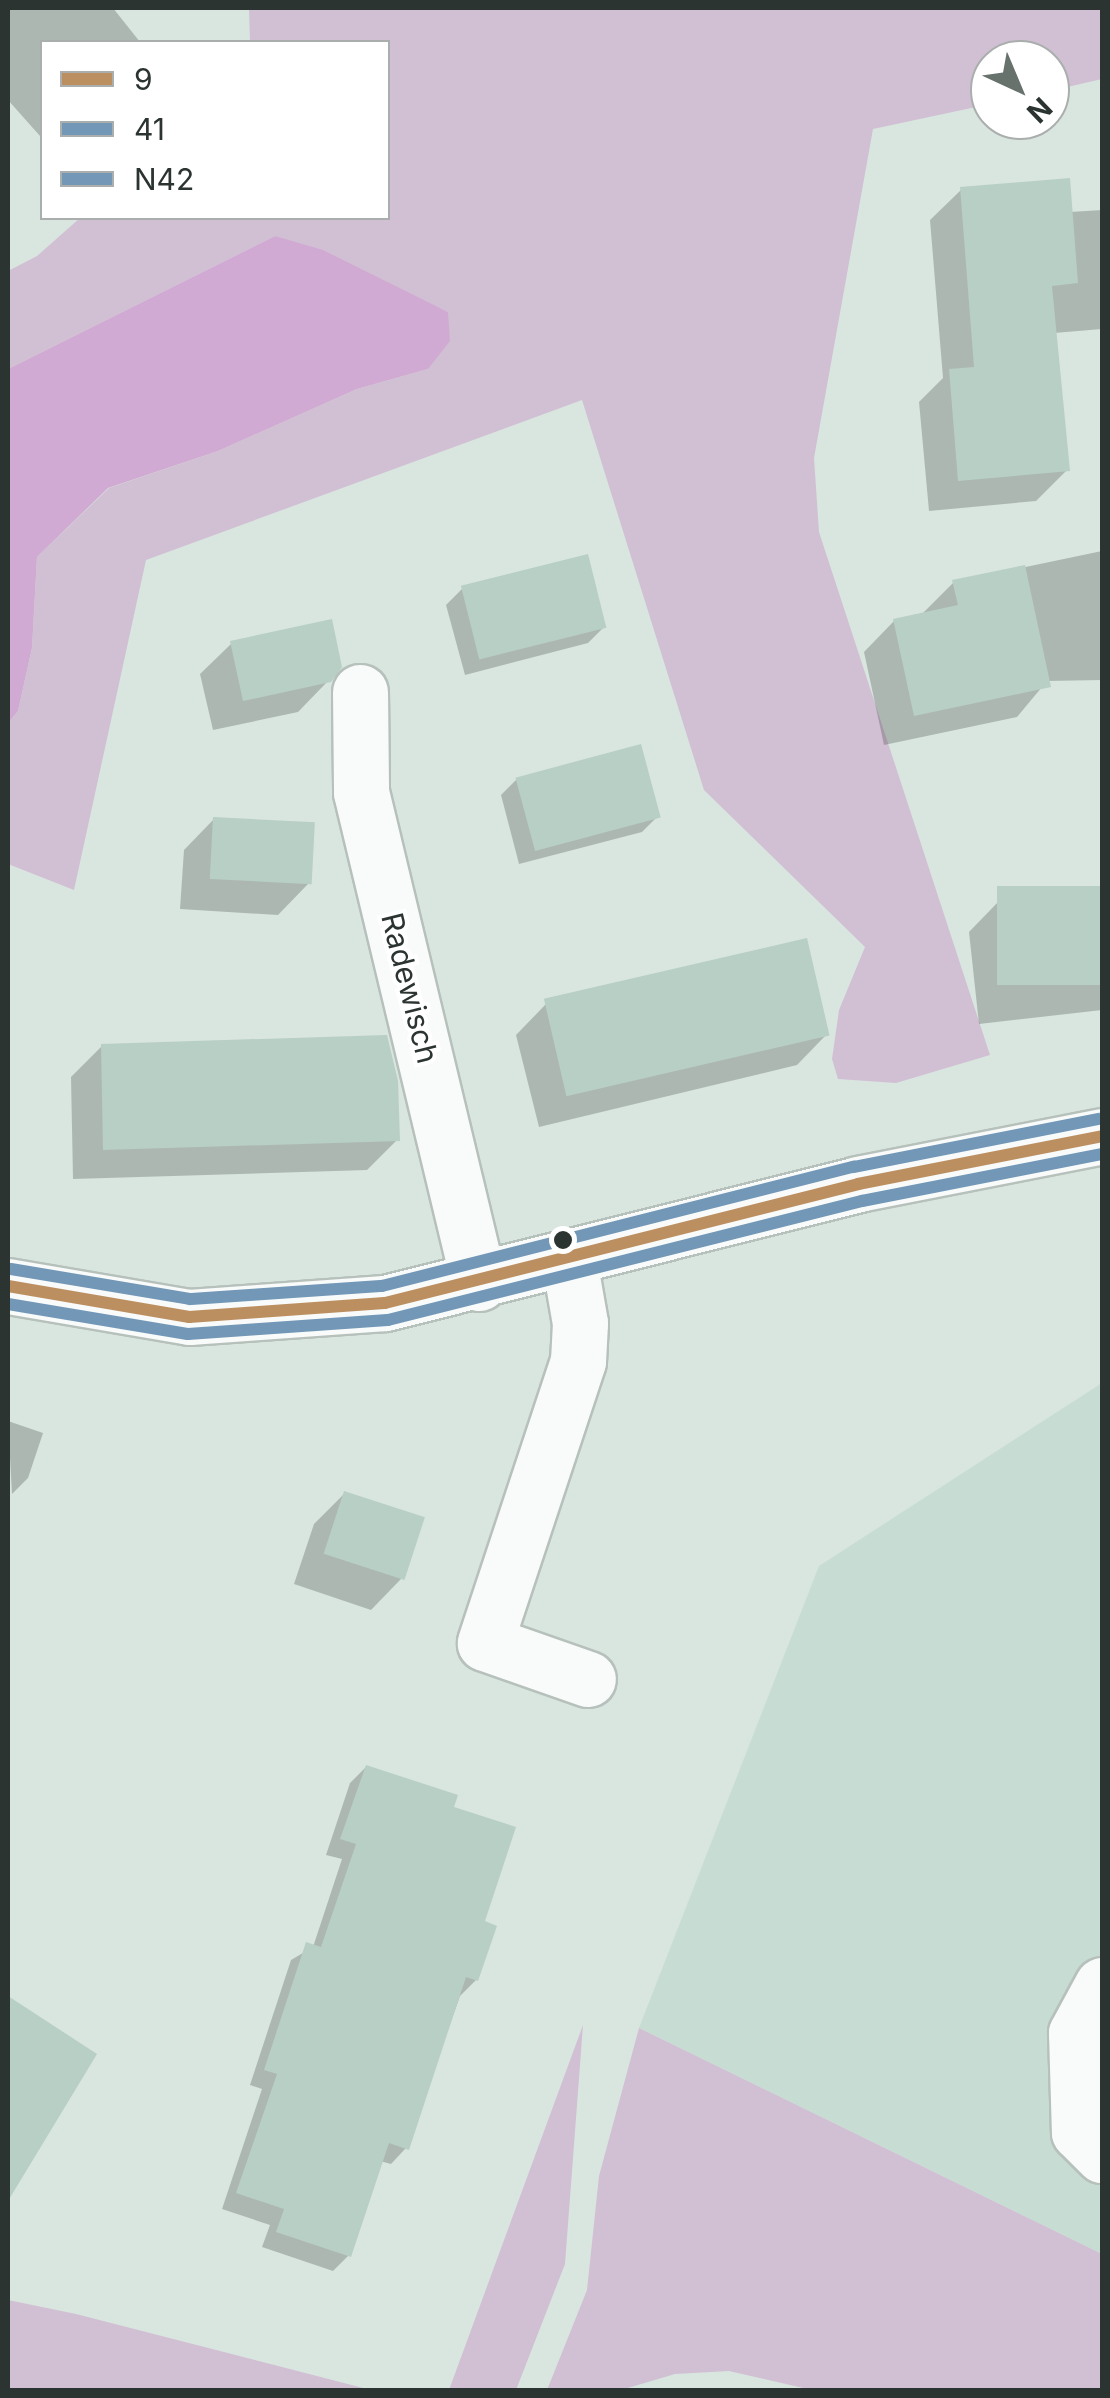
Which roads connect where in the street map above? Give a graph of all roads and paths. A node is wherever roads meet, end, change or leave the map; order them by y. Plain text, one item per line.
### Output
1 (360, 692) dead end
2 (1102, 1136) edge
3 (569, 1260) junction
4 (480, 1282) junction
5 (8, 1286) edge
6 (588, 1679) dead end
7 (1102, 1985) edge
8 (1102, 2154) edge

1 - 4 street, Radewisch
2 - 3 street
3 - 4 street
3 - 6 street
4 - 5 street
7 - 8 street

